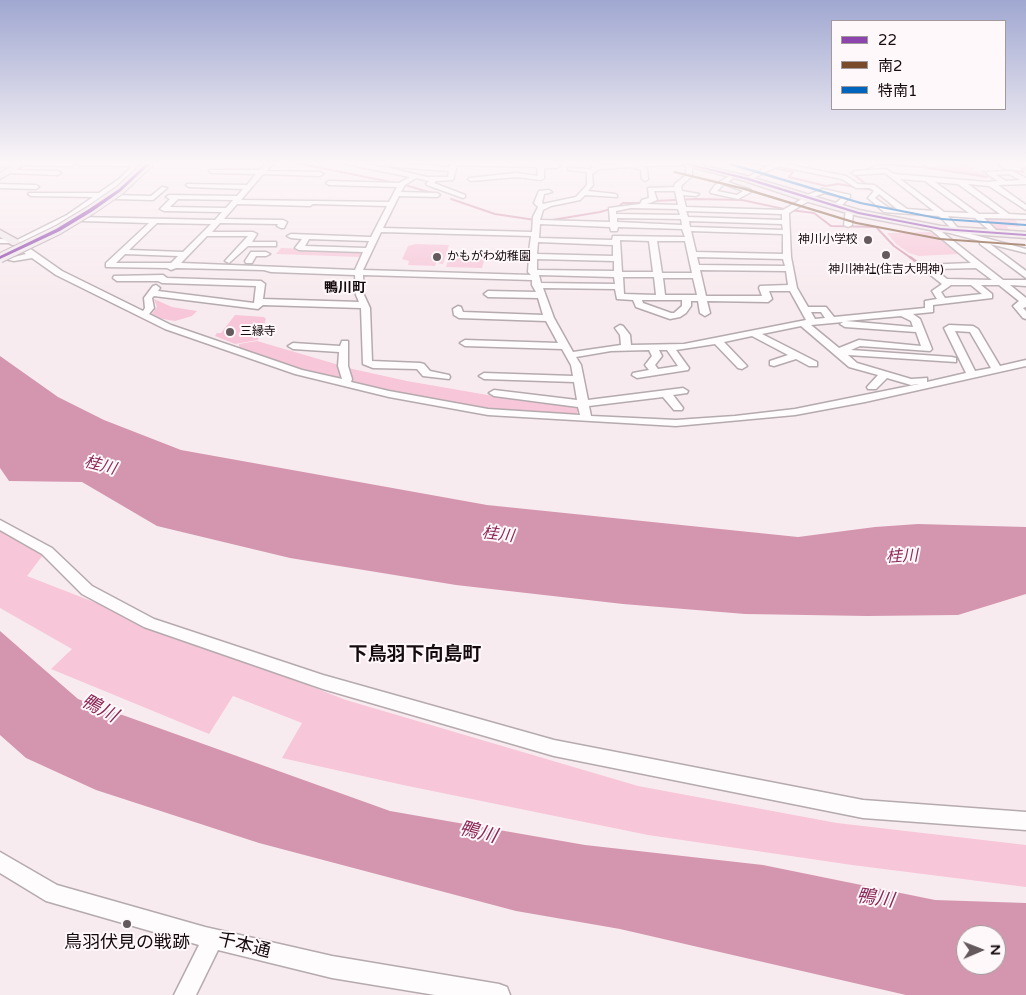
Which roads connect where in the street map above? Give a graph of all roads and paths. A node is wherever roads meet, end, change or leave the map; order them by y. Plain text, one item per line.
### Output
1 (80, 208) edge
2 (87, 208) edge
3 (93, 208) edge
4 (98, 208) edge
5 (164, 208) edge
6 (349, 208) edge
7 (389, 208) edge
8 (542, 208) edge
9 (620, 208) edge
10 (675, 208) edge
11 (758, 208) edge
12 (789, 208) edge
13 (885, 208) edge
14 (936, 208) edge
15 (967, 208) edge
16 (996, 208) edge
17 (682, 209) junction
18 (841, 209) junction
19 (228, 210) joint
20 (904, 210) junction
21 (387, 212) junction
22 (760, 212) junction
23 (785, 212) junction
24 (941, 213) junction
25 (72, 214) junction
26 (613, 216) junction
27 (977, 216) junction
28 (84, 217) junction
29 (1008, 217) junction
30 (1026, 218) edge
31 (831, 220) dead end
32 (154, 222) junction
33 (786, 222) junction
34 (215, 223) junction
35 (915, 224) junction
36 (848, 225) dead end
37 (281, 226) dead end
38 (536, 228) junction
39 (937, 228) junction
40 (147, 229) junction
41 (179, 229) dead end
42 (378, 230) junction
43 (610, 230) junction
44 (957, 230) junction
45 (0, 232) edge
46 (787, 232) junction
47 (995, 233) junction
48 (35, 234) junction
49 (205, 234) junction
50 (239, 234) junction
51 (1026, 235) edge
52 (291, 236) dead end
53 (307, 237) junction
54 (652, 238) junction
55 (373, 239) junction
56 (689, 239) junction
57 (979, 239) junction
58 (0, 241) edge
59 (617, 243) junction
60 (246, 244) junction
61 (273, 244) dead end
62 (17, 245) junction
63 (368, 250) junction
64 (1026, 251) edge
65 (122, 252) junction
66 (266, 254) dead end
67 (508, 254) dead end
68 (692, 254) junction
69 (33, 255) junction
70 (533, 255) junction
71 (0, 256) edge
72 (787, 257) junction
73 (618, 259) junction
74 (229, 261) junction
75 (249, 261) junction
76 (1008, 261) junction
77 (176, 263) junction
78 (1026, 264) edge
79 (978, 265) junction
80 (946, 266) junction
81 (695, 267) junction
82 (360, 269) junction
83 (789, 269) junction
84 (266, 274) dead end
85 (618, 274) junction
86 (657, 275) junction
87 (1026, 275) edge
88 (697, 276) junction
89 (117, 278) dead end
90 (534, 278) junction
91 (162, 279) junction
92 (945, 282) junction
93 (964, 282) junction
94 (1000, 282) junction
95 (974, 283) junction
96 (1026, 283) edge
97 (619, 287) junction
98 (793, 288) junction
99 (488, 294) dead end
100 (540, 295) junction
101 (150, 296) junction
102 (637, 297) junction
103 (661, 298) junction
104 (701, 298) junction
105 (686, 299) junction
106 (943, 301) junction
107 (259, 302) junction
108 (1025, 302) edge
109 (365, 305) junction
110 (458, 309) dead end
111 (806, 310) junction
112 (705, 312) dead end
113 (902, 313) junction
114 (144, 315) junction
115 (1026, 316) edge
116 (549, 318) junction
117 (832, 319) junction
118 (809, 322) junction
119 (620, 328) dead end
120 (920, 330) junction
121 (753, 333) junction
122 (601, 339) dead end
123 (472, 341) dead end
124 (718, 341) junction
125 (293, 346) dead end
126 (611, 348) junction
127 (626, 348) junction
128 (653, 348) junction
129 (670, 348) junction
130 (567, 351) junction
131 (837, 352) junction
132 (795, 356) junction
133 (952, 360) dead end
134 (774, 363) dead end
135 (1026, 363) edge
136 (812, 364) dead end
137 (742, 366) dead end
138 (997, 369) junction
139 (655, 372) junction
140 (970, 372) junction
141 (637, 375) dead end
142 (884, 375) junction
143 (484, 376) dead end
144 (445, 377) dead end
145 (578, 379) junction
146 (345, 384) junction
147 (872, 387) dead end
148 (683, 391) dead end
149 (494, 393) dead end
150 (666, 394) junction
151 (583, 404) junction
152 (678, 408) dead end
153 (586, 420) junction
154 (0, 524) edge
155 (1026, 821) edge
156 (0, 862) edge
157 (213, 939) junction
158 (185, 995) edge
159 (499, 995) edge

1 - 25 street
2 - 71 main road, bridge
3 - 71 main road, bridge
4 - 28 street
5 - 19 street
6 - 21 street
7 - 21 street
8 - 38 street
9 - 26 street
10 - 17 street
11 - 22 street
12 - 23 street
13 - 20 street
14 - 24 street
15 - 27 street
16 - 29 street
17 - 22 street
17 - 26 street
17 - 33 street
17 - 43 street
17 - 46 street
17 - 56 street
18 - 31 street
18 - 35 main road
18 - 36 street
19 - 34 street
20 - 24 street
20 - 35 street
21 - 42 street
22 - 23 street
23 - 33 street
24 - 27 street
24 - 44 street
25 - 28 street
25 - 48 street
26 - 43 street
27 - 29 street
27 - 47 street
28 - 32 street
28 - 48 street
28 - 101 street
29 - 30 street
32 - 34 street
32 - 40 street
33 - 46 street
34 - 37 street
34 - 49 street
34 - 50 street
35 - 39 main road
38 - 42 street
38 - 43 street
38 - 59 street
38 - 70 street
39 - 44 main road
39 - 57 street
39 - 79 street
40 - 41 street
40 - 65 street
42 - 55 street
44 - 47 main road
45 - 62 main road
46 - 72 street
47 - 51 main road
48 - 62 street
49 - 50 street
49 - 77 street
50 - 60 street
52 - 53 street
53 - 55 street
53 - 63 street
54 - 56 street
54 - 59 street
54 - 86 street
55 - 63 street
56 - 68 street
57 - 64 street
57 - 76 street
58 - 62 street
59 - 73 street
60 - 61 street
60 - 74 street
62 - 69 street
63 - 82 street
65 - 77 street
65 - 77 street
66 - 75 street
67 - 70 street
68 - 72 street
68 - 81 street
69 - 71 street
69 - 114 street
70 - 73 street
70 - 90 street
72 - 83 street
73 - 85 street
74 - 75 street
74 - 77 street
75 - 82 street
76 - 78 street
76 - 87 street
77 - 82 street
77 - 84 street
77 - 91 street
79 - 80 street
79 - 94 street
80 - 92 street
80 - 93 street
81 - 83 street
81 - 88 street
82 - 90 street
82 - 109 street
83 - 98 street
85 - 86 street
85 - 90 street
85 - 97 street
86 - 88 street
86 - 103 street
88 - 104 street
89 - 91 street
90 - 97 street
90 - 100 street
91 - 101 street
91 - 107 street
92 - 93 street
92 - 106 street
93 - 95 street
94 - 95 street
94 - 96 street
94 - 108 street
95 - 106 street
97 - 102 street
98 - 104 street
98 - 111 street
99 - 100 street
100 - 116 street
101 - 107 street
101 - 114 street
102 - 103 street
102 - 105 street
103 - 105 street
104 - 105 street
104 - 112 street
106 - 113 street
107 - 109 street
108 - 115 street
109 - 144 street
110 - 116 street
111 - 117 street
111 - 118 street
113 - 117 street
113 - 120 street
114 - 146 street
116 - 130 street
117 - 118 street
118 - 120 street
118 - 121 street
118 - 131 street
119 - 127 street
120 - 131 street
121 - 124 street
121 - 132 street
122 - 126 street
123 - 130 street
124 - 129 street
124 - 137 street
125 - 146 street
126 - 127 street
126 - 130 street
127 - 128 street
128 - 129 street
128 - 139 street
129 - 139 street
130 - 145 street
131 - 133 street
131 - 142 street
132 - 134 street
132 - 136 street
135 - 138 street
138 - 140 street
138 - 140 street
138 - 153 street
139 - 141 street
140 - 142 street
142 - 147 street
143 - 145 street
145 - 151 street
146 - 153 street
148 - 150 street
149 - 151 street
150 - 151 street
150 - 152 street
151 - 153 street
154 - 155 street
156 - 157 street, 千本通
157 - 158 street
157 - 159 street, 千本通

